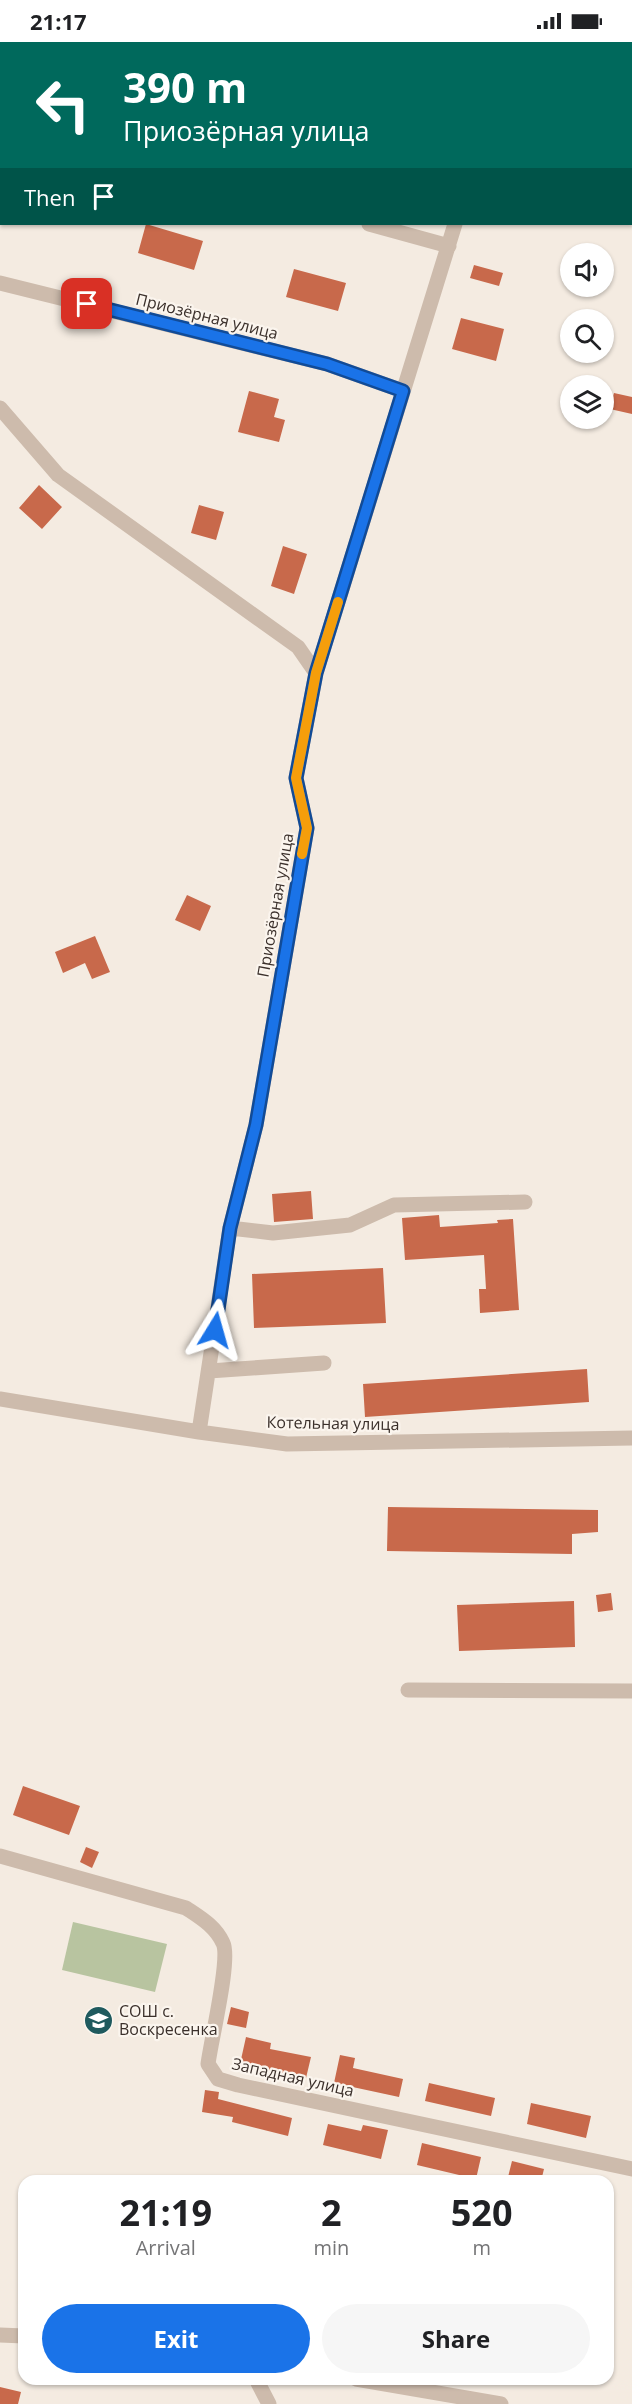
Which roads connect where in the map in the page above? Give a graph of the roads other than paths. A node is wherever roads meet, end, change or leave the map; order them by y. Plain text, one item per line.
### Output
1 (373, 225) edge
2 (455, 225) edge
3 (449, 246) junction
4 (0, 283) edge
5 (403, 391) junction
6 (0, 408) edge
7 (316, 673) junction
8 (525, 1202) dead end
9 (230, 1228) junction
10 (324, 1363) dead end
11 (209, 1371) junction
12 (0, 1399) edge
13 (199, 1432) junction
14 (632, 1438) edge
15 (408, 1690) dead end
16 (632, 1691) edge
17 (0, 1856) edge
18 (632, 2169) edge
19 (0, 2335) edge
20 (18, 2336) edge
21 (259, 2385) edge
22 (391, 2385) edge
23 (269, 2404) edge
24 (501, 2404) edge

1 - 3 street
2 - 3 street, Приозёрная улица
3 - 5 street, Приозёрная улица
4 - 5 street, Приозёрная улица
5 - 7 street, Приозёрная улица
6 - 7 street
7 - 9 street, Приозёрная улица
8 - 9 street
9 - 11 street, Приозёрная улица
10 - 11 street
11 - 13 street, Приозёрная улица
12 - 13 street, Котельная улица
13 - 14 street, Котельная улица
15 - 16 street
17 - 18 street, Западная улица
19 - 20 street
21 - 23 street
22 - 24 street

